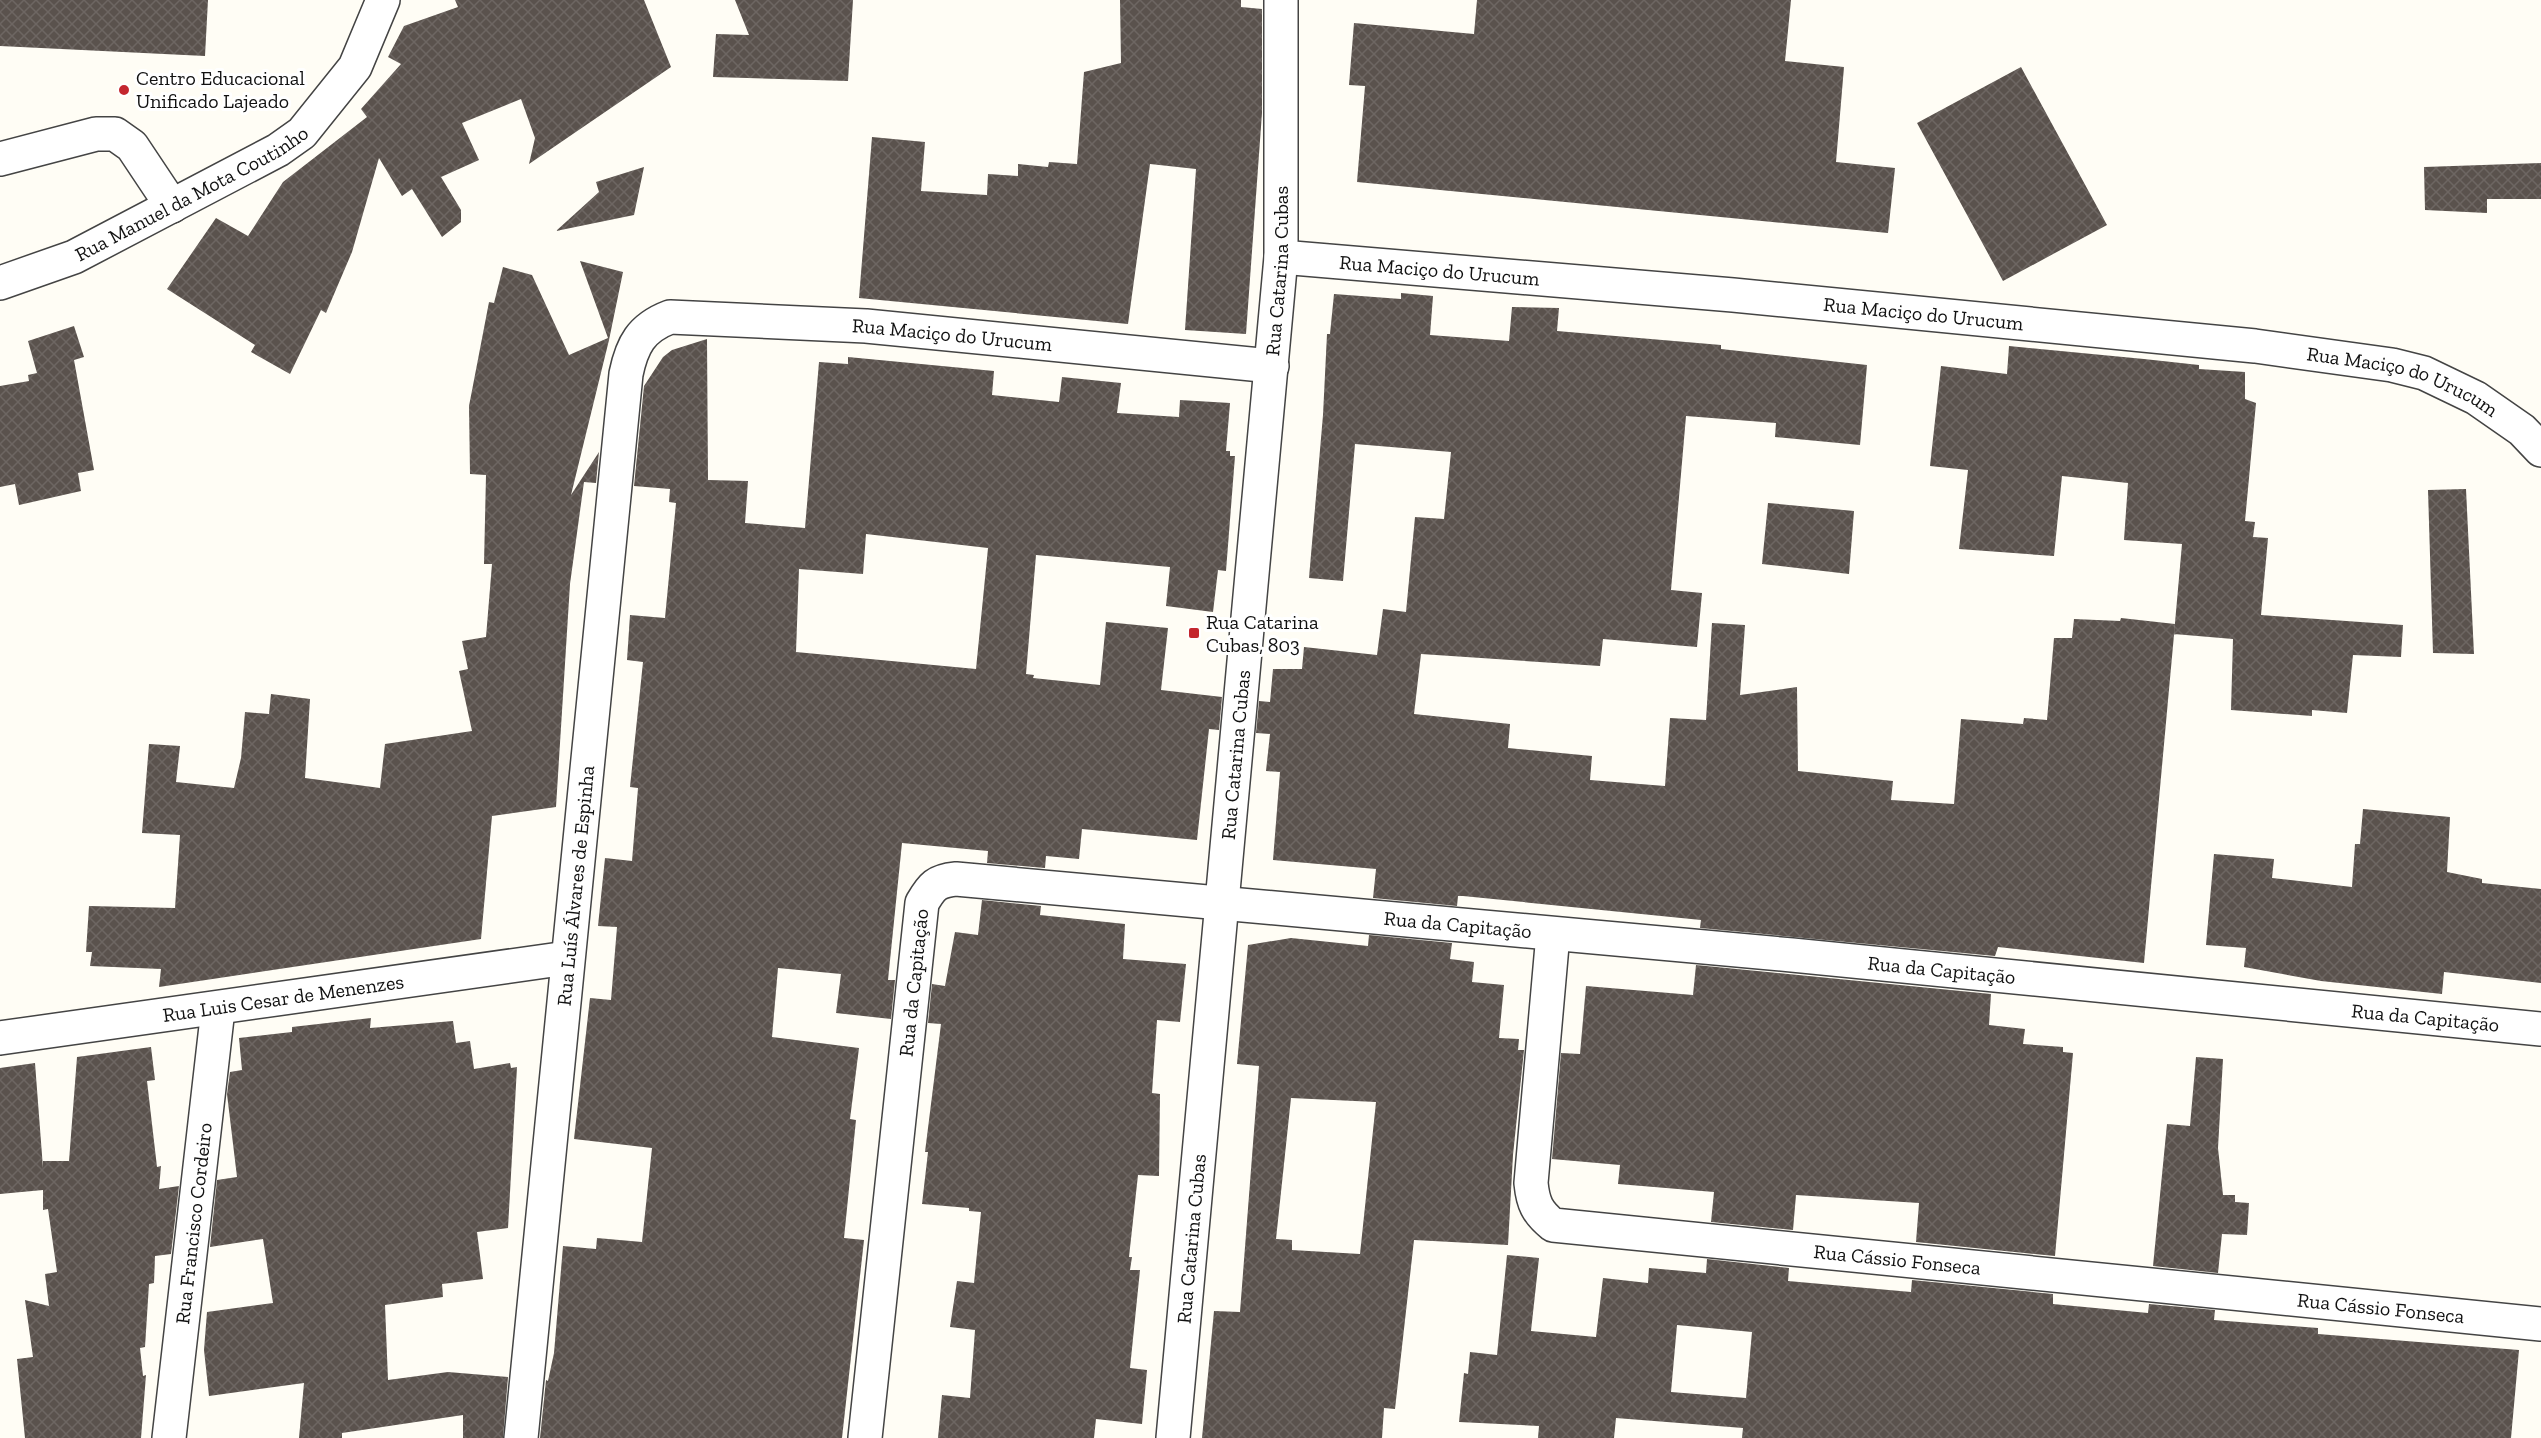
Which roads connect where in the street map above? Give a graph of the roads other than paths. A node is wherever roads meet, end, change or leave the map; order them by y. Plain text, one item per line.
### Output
1 (383, 0) edge
2 (1281, 0) edge
3 (0, 159) edge
4 (172, 206) junction
5 (1281, 257) junction
6 (0, 283) edge
7 (640, 338) joint
8 (1272, 366) junction
9 (2541, 450) edge
10 (1223, 904) junction
11 (1553, 934) junction
12 (567, 958) junction
13 (218, 1009) junction
14 (2541, 1029) edge
15 (0, 1038) edge
16 (2541, 1324) edge
17 (169, 1438) edge
18 (521, 1438) edge
19 (865, 1438) edge
20 (1173, 1438) edge

1 - 4 street, Rua Manuel da Mota Coutinho
2 - 5 street, Rua Catarina Cubas
3 - 4 street
4 - 6 street, Rua Manuel da Mota Coutinho
5 - 8 street, Rua Catarina Cubas
5 - 9 street, Rua Maciço do Urucum
7 - 8 street, Rua Maciço do Urucum
7 - 12 street, Rua Luís Álvares de Espinha
8 - 10 street, Rua Catarina Cubas
10 - 11 street, Rua da Capitação
10 - 19 street, Rua da Capitação
10 - 20 street, Rua Catarina Cubas
11 - 14 street, Rua da Capitação
11 - 16 street, Rua Cássio Fonseca
12 - 13 street, Rua Luis Cesar de Menenzes
12 - 18 street, Rua Luís Álvares de Espinha
13 - 15 street, Rua Luis Cesar de Menenzes
13 - 17 street, Rua Francisco Cordeiro

